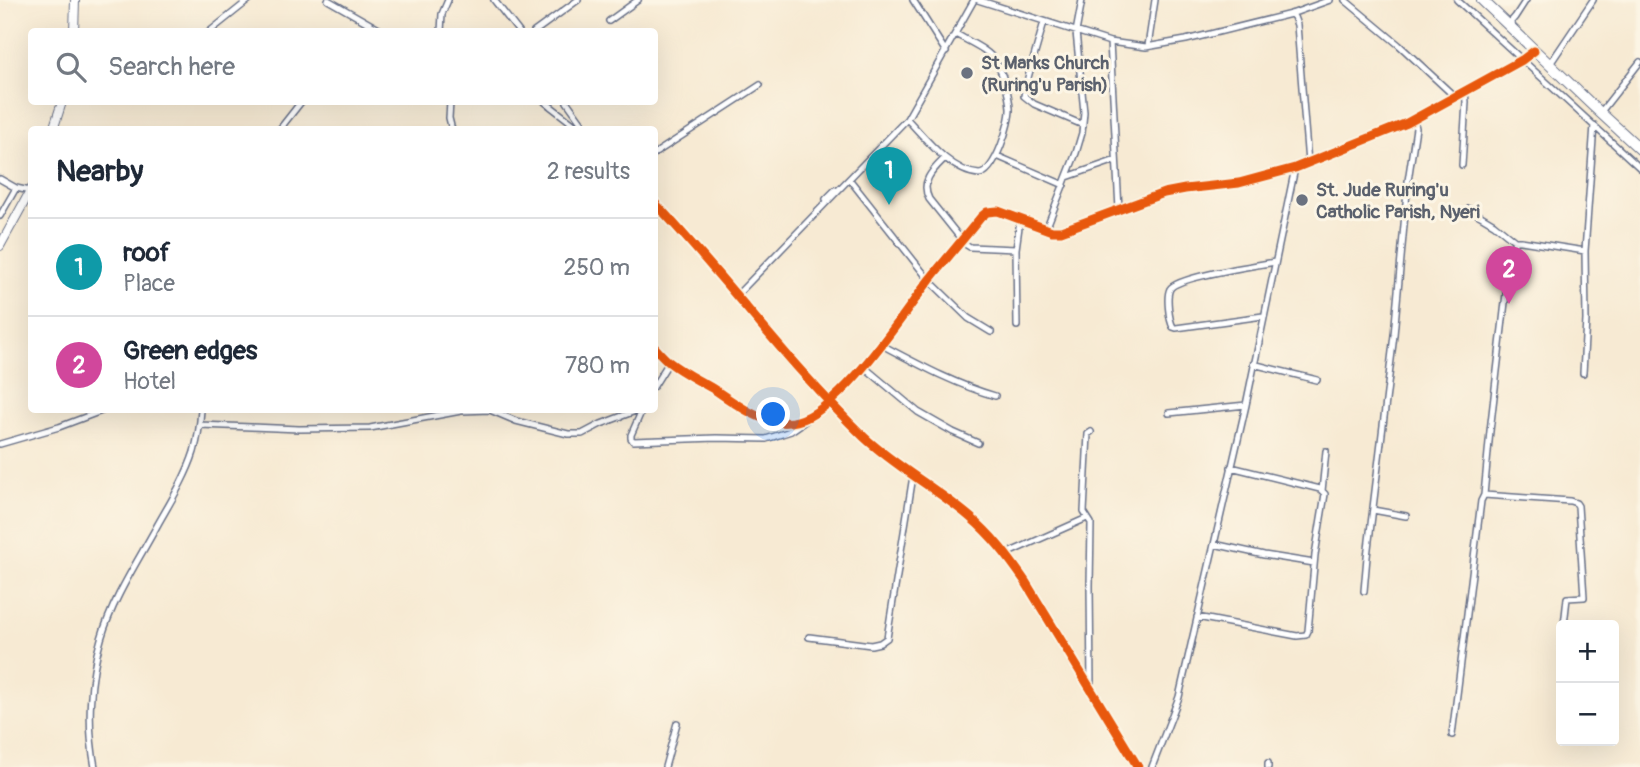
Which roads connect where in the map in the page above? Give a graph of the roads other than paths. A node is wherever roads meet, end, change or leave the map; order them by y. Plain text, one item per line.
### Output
1 (75, 0) edge
2 (249, 0) edge
3 (328, 0) edge
4 (448, 0) edge
5 (494, 0) edge
6 (578, 0) edge
7 (638, 0) edge
8 (913, 0) edge
9 (978, 0) edge
10 (1082, 0) edge
11 (1155, 0) edge
12 (1330, 0) edge
13 (1345, 0) edge
14 (1457, 0) edge
15 (1482, 0) edge
16 (1526, 0) edge
17 (1593, 0) edge
18 (1291, 14) junction
19 (609, 21) dead end
20 (1044, 22) junction
21 (1508, 25) junction
22 (74, 28) edge
23 (214, 28) edge
24 (377, 28) edge
25 (442, 28) edge
26 (516, 28) edge
27 (540, 28) edge
28 (1076, 32) junction
29 (956, 34) junction
30 (1110, 42) junction
31 (1147, 46) junction
32 (1535, 51) junction
33 (946, 52) junction
34 (1522, 60) junction
35 (1640, 62) edge
36 (1549, 65) junction
37 (1638, 70) edge
38 (760, 85) dead end
39 (1465, 90) junction
40 (1454, 96) junction
41 (1585, 99) junction
42 (61, 105) edge
43 (299, 105) edge
44 (450, 105) edge
45 (551, 105) edge
46 (569, 105) edge
47 (1576, 109) junction
48 (1600, 113) junction
49 (907, 119) junction
50 (1414, 119) junction
51 (1083, 125) junction
52 (1594, 125) junction
53 (54, 126) edge
54 (282, 126) edge
55 (450, 126) edge
56 (576, 126) edge
57 (584, 126) edge
58 (1640, 149) edge
59 (658, 151) edge
60 (997, 156) junction
61 (945, 158) junction
62 (1116, 160) junction
63 (1308, 163) junction
64 (1462, 165) dead end
65 (1295, 168) junction
66 (1640, 168) edge
67 (1067, 177) junction
68 (0, 179) edge
69 (850, 180) junction
70 (1064, 185) junction
71 (16, 188) junction
72 (28, 190) edge
73 (835, 190) dead end
74 (28, 195) edge
75 (658, 206) edge
76 (1119, 209) junction
77 (1469, 209) dead end
78 (0, 216) edge
79 (1020, 220) junction
80 (1046, 229) junction
81 (962, 240) junction
82 (1515, 242) junction
83 (0, 246) edge
84 (1016, 249) junction
85 (1585, 251) junction
86 (1275, 262) junction
87 (929, 280) junction
88 (736, 296) junction
89 (1263, 316) junction
90 (1017, 326) dead end
91 (991, 332) dead end
92 (880, 344) junction
93 (658, 351) edge
94 (669, 362) junction
95 (1253, 364) junction
96 (863, 366) junction
97 (1583, 373) dead end
98 (658, 380) edge
99 (1317, 380) dead end
100 (995, 396) dead end
101 (830, 403) junction
102 (1246, 405) junction
103 (96, 413) edge
104 (201, 413) edge
105 (450, 413) edge
106 (497, 413) edge
107 (632, 413) edge
108 (639, 413) edge
109 (1169, 413) dead end
110 (811, 417) junction
111 (200, 425) junction
112 (1091, 432) dead end
113 (978, 443) dead end
114 (0, 444) edge
115 (1326, 451) dead end
116 (1231, 467) junction
117 (913, 475) junction
118 (1322, 491) junction
119 (1484, 495) junction
120 (1373, 510) junction
121 (1406, 516) dead end
122 (1087, 519) junction
123 (1214, 544) junction
124 (1006, 554) junction
125 (1314, 563) junction
126 (1364, 591) dead end
127 (1197, 617) junction
128 (1565, 620) edge
129 (809, 637) dead end
130 (1091, 690) junction
131 (677, 723) dead end
132 (1452, 735) dead end
133 (95, 767) edge
134 (665, 767) edge
135 (1138, 767) edge
136 (1152, 767) edge

1 - 22 main road
2 - 23 street
3 - 24 street
4 - 25 street
5 - 26 street
6 - 27 street
7 - 19 street
8 - 33 street
9 - 20 street
9 - 29 street
10 - 28 street
11 - 31 street
12 - 18 street
13 - 40 street
14 - 34 street
15 - 21 highway
16 - 21 street
17 - 36 street
18 - 31 street
18 - 63 street
20 - 28 street
20 - 51 street
21 - 32 highway
28 - 30 street
28 - 51 street
29 - 33 street
29 - 60 street
30 - 31 street
30 - 62 street
32 - 34 street
32 - 36 highway
33 - 49 street
34 - 39 street
34 - 47 street
35 - 37 street
36 - 41 highway
37 - 48 street
38 - 59 street
39 - 40 street
39 - 64 street
40 - 50 street
41 - 47 street
41 - 48 highway
42 - 53 main road
43 - 54 street
44 - 55 street
45 - 56 street
46 - 57 street
47 - 52 street
48 - 58 highway
49 - 61 street
49 - 69 street
50 - 63 street
50 - 120 street
51 - 67 street
52 - 66 street
52 - 85 street
60 - 61 street
60 - 70 street
61 - 81 street
62 - 67 street
62 - 76 street
63 - 65 street
65 - 76 street
65 - 86 street
67 - 70 street
68 - 71 street
69 - 87 street
69 - 88 street
70 - 80 street
71 - 72 street
71 - 78 street
73 - 88 street
74 - 83 main road
75 - 88 street
76 - 80 street
77 - 82 street
79 - 80 street
79 - 81 street
79 - 84 street
81 - 84 street
81 - 87 street
82 - 85 street
82 - 119 street
84 - 90 street
85 - 97 street
86 - 89 street
86 - 89 street
87 - 91 street
87 - 92 street
88 - 101 street
89 - 95 street
92 - 96 street
92 - 100 street
93 - 94 street
94 - 98 street
94 - 110 street
95 - 99 street
95 - 102 street
96 - 101 street
96 - 113 street
101 - 110 street
101 - 117 street
102 - 109 street
102 - 116 street
103 - 114 street
104 - 111 street
105 - 111 street
106 - 107 street
108 - 110 street
111 - 133 street
112 - 122 street
115 - 118 street
116 - 118 street
116 - 123 street
117 - 124 street
117 - 129 street
118 - 125 street
119 - 128 street
119 - 132 street
120 - 121 street
120 - 126 street
122 - 124 street
122 - 130 street
123 - 125 street
123 - 127 street
124 - 130 street
125 - 127 street
127 - 136 street
130 - 135 street
131 - 134 street

